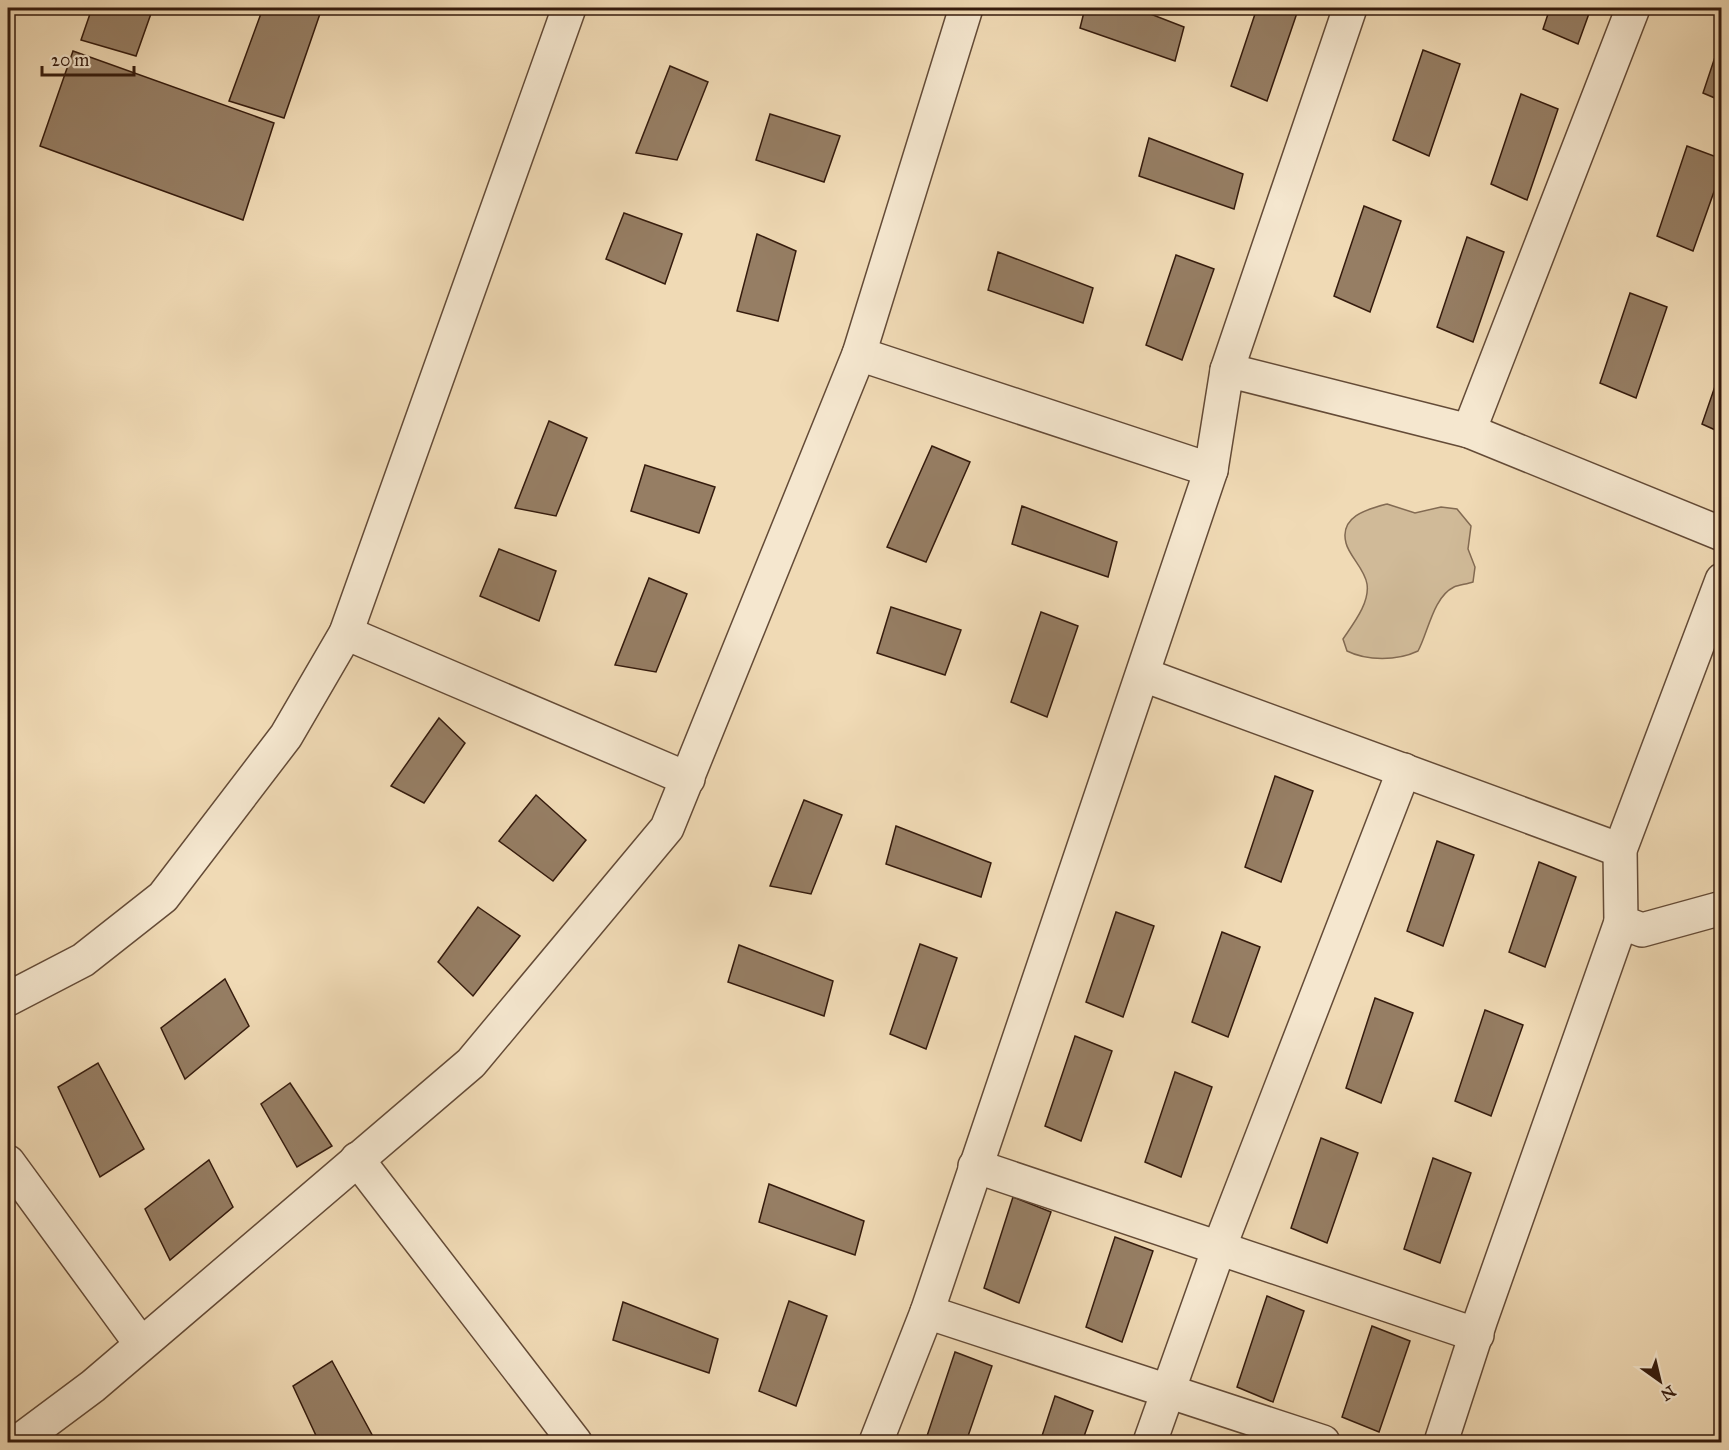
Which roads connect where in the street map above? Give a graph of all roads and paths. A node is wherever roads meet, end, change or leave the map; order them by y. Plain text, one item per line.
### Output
1 (569, 8) edge
2 (966, 8) edge
3 (1350, 8) edge
4 (1633, 8) edge
5 (859, 354) junction
6 (1227, 370) junction
7 (1469, 431) junction
8 (1211, 470) junction
9 (1722, 534) edge
10 (1722, 580) edge
11 (346, 633) junction
12 (1144, 675) junction
13 (1404, 770) junction
14 (687, 779) junction
15 (1620, 850) junction
16 (1722, 908) edge
17 (1621, 922) junction
18 (8, 999) edge
19 (357, 1159) junction
20 (8, 1162) edge
21 (975, 1166) junction
22 (1219, 1248) junction
23 (927, 1312) junction
24 (1477, 1335) junction
25 (141, 1344) junction
26 (1167, 1391) junction
27 (18, 1443) edge
28 (575, 1443) edge
29 (876, 1443) edge
30 (1150, 1443) edge
31 (1323, 1443) edge
32 (1442, 1443) edge

1 - 11 street
2 - 5 street
3 - 6 street
4 - 7 street
5 - 8 street
5 - 14 street
6 - 7 street
6 - 8 street
7 - 9 street
8 - 12 street
10 - 15 street
11 - 14 street
11 - 18 street
12 - 13 street
12 - 21 street
13 - 15 street
13 - 22 street
14 - 19 street
15 - 17 street
16 - 17 street
17 - 24 street
19 - 25 street
19 - 28 street
20 - 25 street
21 - 22 street
21 - 23 street
22 - 24 street
22 - 26 street
23 - 26 street
23 - 29 street
24 - 32 street
25 - 27 street
26 - 30 street
26 - 31 street

